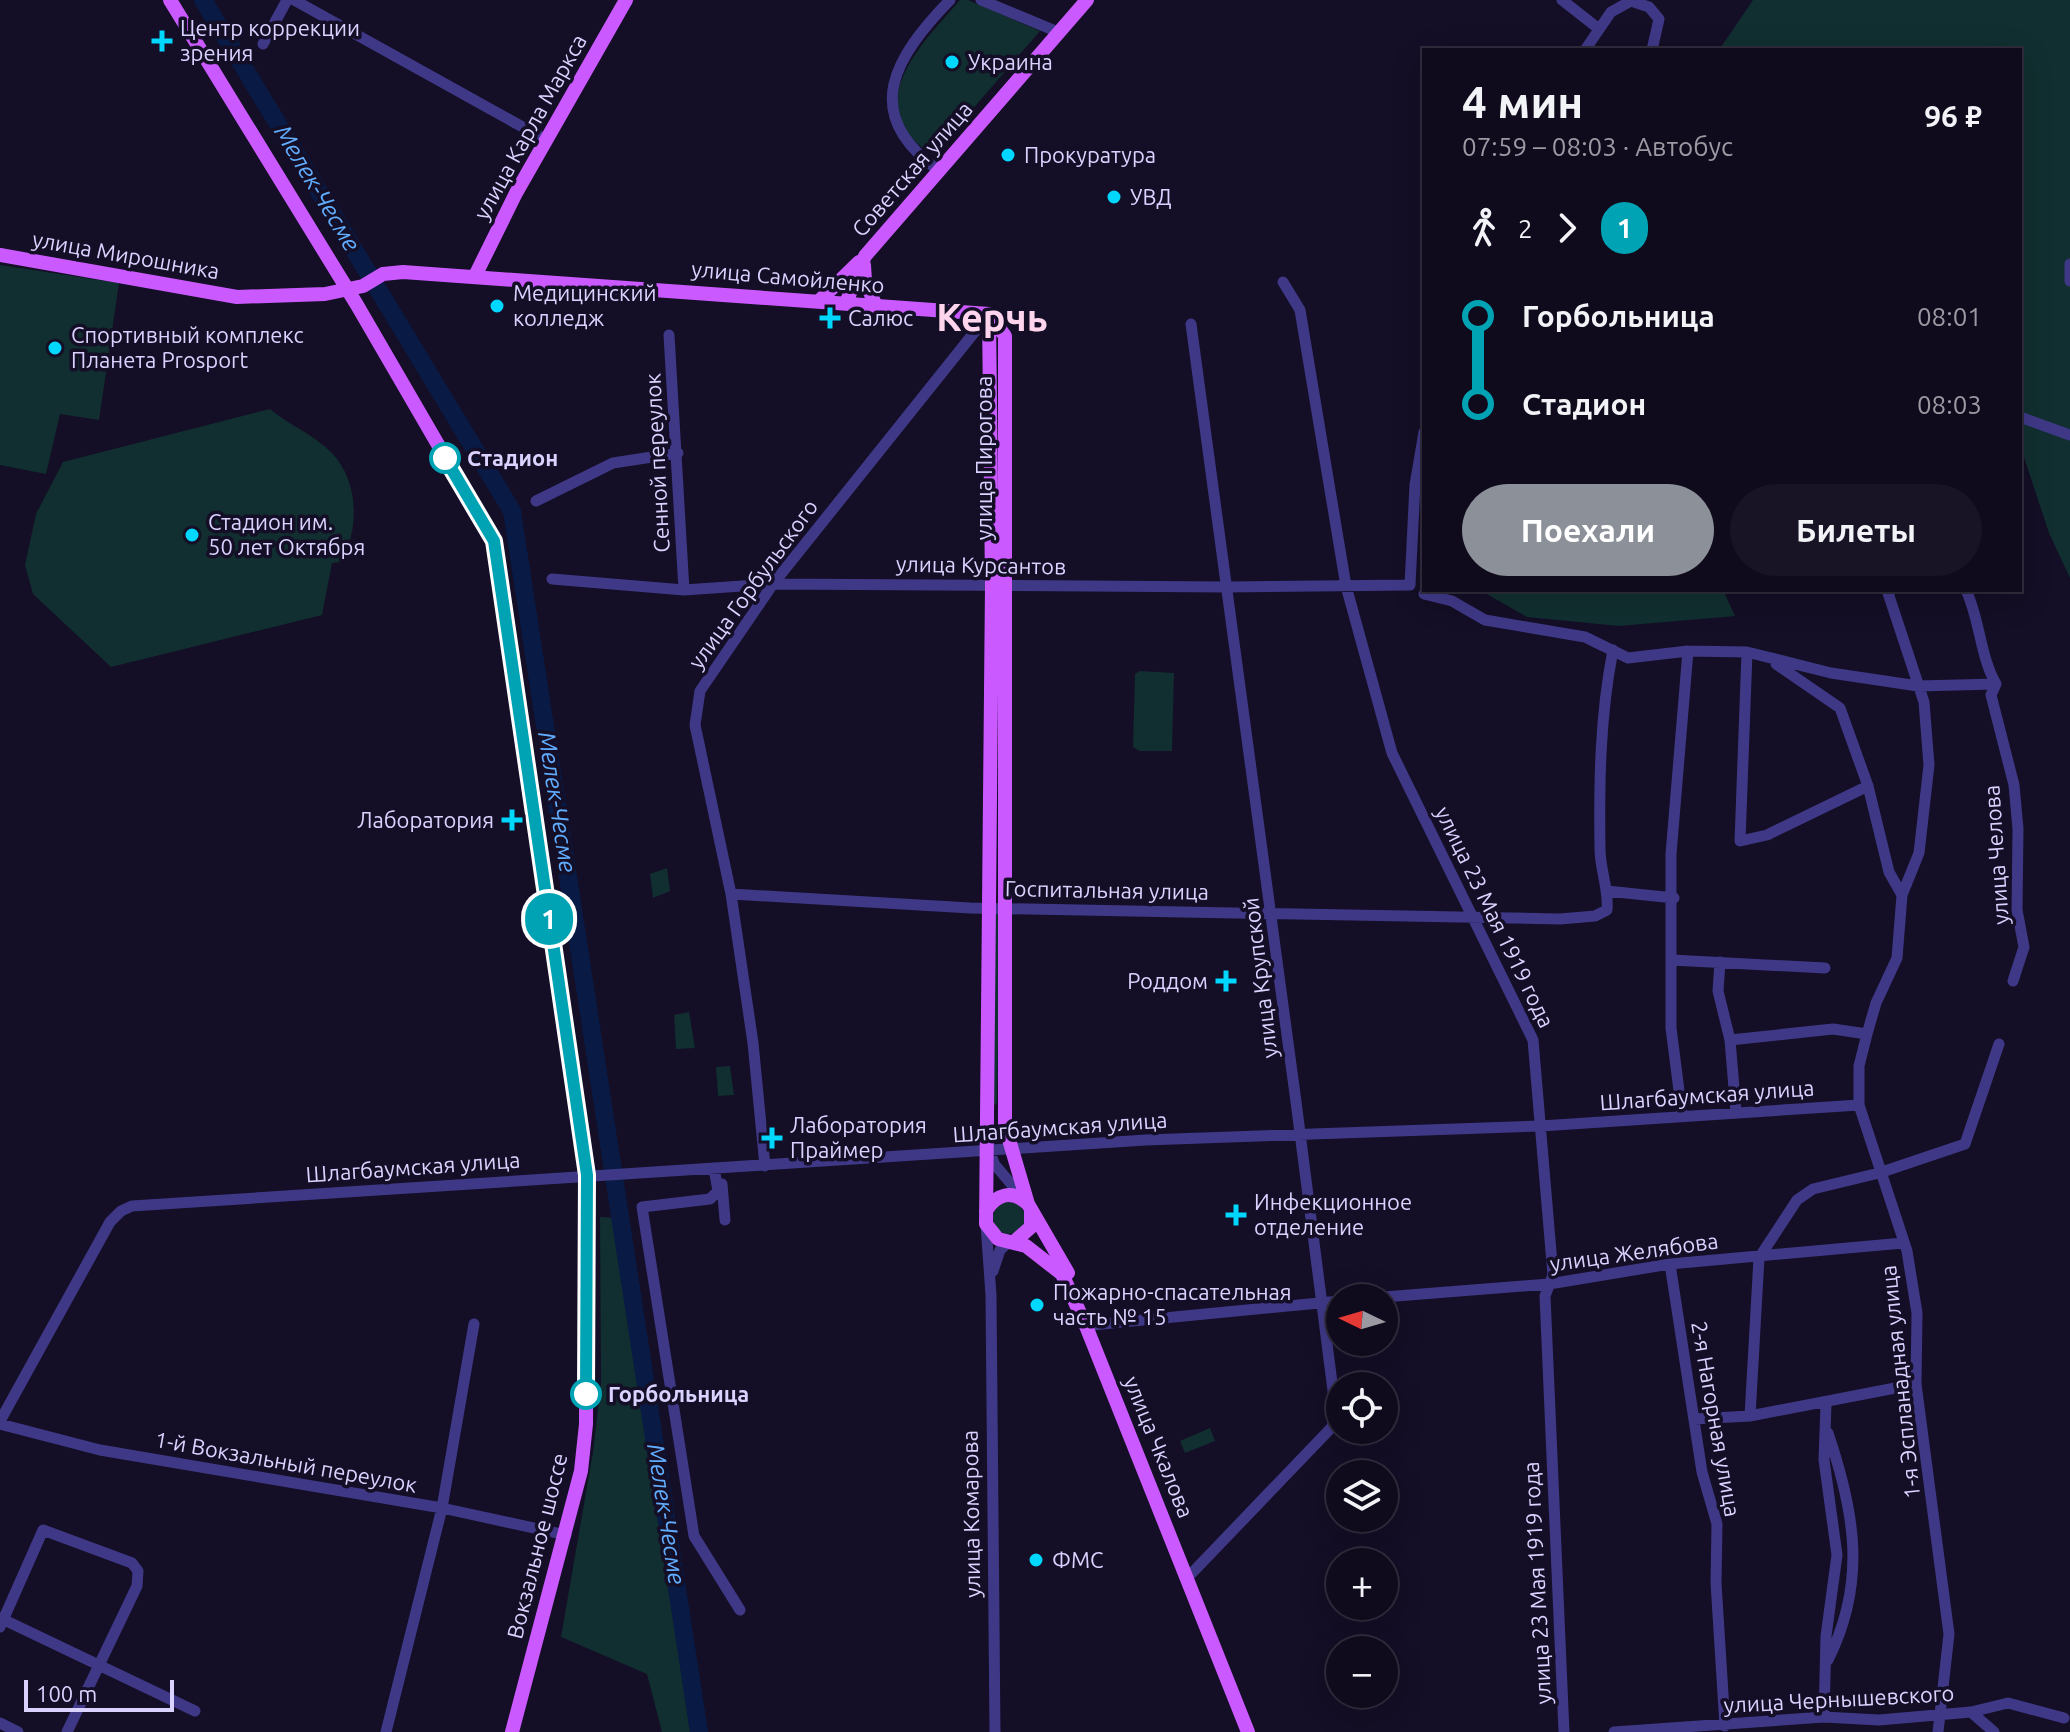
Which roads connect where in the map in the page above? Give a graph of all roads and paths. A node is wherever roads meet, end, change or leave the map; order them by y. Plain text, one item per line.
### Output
1 (170, 0) edge
2 (287, 0) edge
3 (294, 0) edge
4 (626, 0) edge
5 (950, 0) edge
6 (981, 0) edge
7 (1087, 0) edge
8 (1562, 0) edge
9 (1631, 1) edge
10 (1599, 29) junction
11 (1058, 32) junction
12 (263, 44) dead end
13 (1586, 48) edge
14 (1652, 48) edge
15 (546, 140) junction
16 (938, 170) junction
17 (0, 255) edge
18 (865, 256) junction
19 (2070, 264) edge
20 (475, 276) junction
21 (2070, 281) edge
22 (1283, 282) dead end
23 (347, 290) junction
24 (819, 301) junction
25 (846, 303) junction
26 (876, 306) junction
27 (989, 314) junction
28 (1191, 324) dead end
29 (669, 335) dead end
30 (2022, 418) edge
31 (2070, 435) edge
32 (1422, 444) edge
33 (678, 453) junction
34 (536, 501) dead end
35 (552, 579) dead end
36 (773, 584) junction
37 (999, 585) junction
38 (1346, 586) junction
39 (1227, 587) junction
40 (684, 590) junction
41 (1888, 592) edge
42 (1967, 592) edge
43 (1424, 594) dead end
44 (1613, 650) junction
45 (1688, 651) junction
46 (1747, 652) junction
47 (1770, 660) junction
48 (1996, 684) junction
49 (1918, 686) junction
50 (1868, 786) junction
51 (1607, 891) junction
52 (731, 894) junction
53 (1902, 895) junction
54 (1674, 898) junction
55 (988, 908) junction
56 (1005, 909) junction
57 (1273, 912) junction
58 (1475, 915) junction
59 (1672, 960) junction
60 (1720, 962) junction
61 (1825, 968) dead end
62 (2013, 981) dead end
63 (1867, 1034) junction
64 (1730, 1040) junction
65 (1999, 1044) dead end
66 (1859, 1105) junction
67 (1736, 1112) junction
68 (1682, 1114) junction
69 (1541, 1126) junction
70 (1298, 1135) junction
71 (1012, 1151) junction
72 (990, 1153) junction
73 (765, 1166) junction
74 (718, 1168) junction
75 (1879, 1173) junction
76 (592, 1175) junction
77 (721, 1190) junction
78 (1029, 1206) junction
79 (986, 1215) junction
80 (725, 1220) dead end
81 (1012, 1241) junction
82 (1903, 1243) junction
83 (1759, 1258) junction
84 (1670, 1264) junction
85 (1064, 1273) junction
86 (1549, 1284) junction
87 (991, 1295) junction
88 (1398, 1296) edge
89 (1322, 1302) junction
90 (1326, 1302) edge
91 (474, 1324) dead end
92 (1089, 1326) junction
93 (1916, 1384) junction
94 (1826, 1404) junction
95 (1750, 1416) junction
96 (1694, 1419) junction
97 (0, 1423) edge
98 (1825, 1425) junction
99 (442, 1508) junction
100 (566, 1535) junction
101 (1190, 1576) junction
102 (740, 1610) dead end
103 (1, 1621) edge
104 (1826, 1664) junction
105 (101, 1665) junction
106 (195, 1711) dead end
107 (1971, 1712) junction
108 (1938, 1714) junction
109 (1824, 1717) junction
110 (2064, 1718) dead end
111 (0, 1723) edge
112 (1729, 1728) edge
113 (1678, 1730) edge
114 (18, 1732) edge
115 (67, 1732) edge
116 (386, 1732) edge
117 (512, 1732) edge
118 (995, 1732) edge
119 (1248, 1732) edge
120 (1254, 1732) edge
121 (1564, 1732) edge
122 (1614, 1732) edge
123 (1938, 1732) edge
124 (1994, 1732) edge

1 - 23 main road, Вокзальное шоссе
2 - 12 street
3 - 15 street
4 - 15 main road, улица Карла Маркса
5 - 16 street
6 - 11 street
7 - 11 main road, Советская улица
8 - 10 street
9 - 10 street
9 - 14 street
10 - 13 street
11 - 16 main road, Советская улица
15 - 20 main road, улица Карла Маркса
16 - 18 main road, Советская улица
17 - 23 main road, улица Мирошника
18 - 24 main road
18 - 25 main road, Советская улица
18 - 26 main road
19 - 21 street
20 - 23 main road, улица Самойленко
20 - 24 main road, улица Самойленко
22 - 38 street, улица 23 Мая 1919 года
23 - 76 main road, Вокзальное шоссе
24 - 25 main road, улица Самойленко
25 - 26 main road, улица Самойленко
26 - 27 main road, улица Самойленко
27 - 36 street, улица Горбульского
27 - 37 main road, улица Пирогова
28 - 39 street, улица Крупской
29 - 33 street, Сенной переулок
30 - 31 street
32 - 38 street, улица Курсантов
33 - 34 street
33 - 40 street, Сенной переулок
35 - 40 street, улица Курсантов
36 - 37 street, улица Курсантов
36 - 40 street, улица Курсантов
36 - 52 street, улица Горбульского
37 - 39 street, улица Курсантов
37 - 55 main road, улица Пирогова
37 - 56 main road, улица Пирогова
38 - 39 street, улица Курсантов
38 - 58 street, улица 23 Мая 1919 года
39 - 57 street, улица Крупской
41 - 49 street, 1-я Эспланадная улица
42 - 48 street, улица Челова
43 - 44 street
44 - 45 street
44 - 51 street
45 - 46 street
45 - 54 street
46 - 47 street
46 - 50 street
47 - 49 street
47 - 50 street
48 - 49 street
48 - 62 street, улица Челова
49 - 53 street, 1-я Эспланадная улица
50 - 53 street
51 - 54 street
51 - 58 street, Госпитальная улица
52 - 55 street, Госпитальная улица
52 - 73 street, улица Горбульского
53 - 63 street, 1-я Эспланадная улица
54 - 59 street
55 - 56 street, Госпитальная улица
55 - 72 main road, улица Пирогова
56 - 57 street, Госпитальная улица
56 - 71 main road, улица Пирогова
57 - 58 street, Госпитальная улица
57 - 70 street, улица Крупской
58 - 69 street, улица 23 Мая 1919 года
59 - 60 street
59 - 68 street
60 - 61 street
60 - 64 street
63 - 64 street
63 - 66 street, 1-я Эспланадная улица
64 - 67 street
65 - 75 street
66 - 67 street, Шлагбаумская улица
66 - 75 street, 1-я Эспланадная улица
67 - 68 street, Шлагбаумская улица
68 - 69 street, Шлагбаумская улица
69 - 70 street, Шлагбаумская улица
69 - 86 street, улица 23 Мая 1919 года
70 - 71 street, Шлагбаумская улица
70 - 89 street, улица Крупской
71 - 72 street, Шлагбаумская улица
71 - 78 main road, улица Пирогова
72 - 73 street, Шлагбаумская улица
72 - 78 street
72 - 79 main road, улица Комарова
73 - 74 street, Шлагбаумская улица
74 - 76 street, Шлагбаумская улица
74 - 77 street
75 - 82 street, 1-я Эспланадная улица
75 - 83 street
76 - 97 street, Шлагбаумская улица
76 - 100 main road, Вокзальное шоссе
77 - 80 street
77 - 102 street
78 - 79 main road
78 - 81 main road
78 - 85 main road, улица Чкалова
79 - 81 main road, улица Чкалова
79 - 87 street, улица Комарова
81 - 85 main road, улица Чкалова
81 - 87 street, улица Комарова
82 - 83 street, улица Желябова
82 - 93 street, 1-я Эспланадная улица
83 - 84 street, улица Желябова
83 - 95 street
84 - 86 street, улица Желябова
84 - 96 street, 2-я Нагорная улица
85 - 92 main road, улица Чкалова
86 - 88 street, улица Желябова
86 - 121 street, улица 23 Мая 1919 года
87 - 118 street, улица Комарова
89 - 90 street
89 - 92 street
89 - 101 street, улица Крупской
91 - 99 street
92 - 101 main road, улица Чкалова
93 - 94 street
93 - 108 street, 1-я Эспланадная улица
94 - 95 street
94 - 98 street
95 - 96 street
96 - 112 street, 2-я Нагорная улица
97 - 99 street, 1-й Вокзальный переулок
98 - 104 street
98 - 104 street
99 - 100 street, 1-й Вокзальный переулок
99 - 116 street
100 - 117 main road, Вокзальное шоссе
101 - 119 main road, улица Чкалова
101 - 120 main road, улица Чкалова
103 - 105 street
103 - 105 street
104 - 109 street
105 - 106 street
105 - 115 street
107 - 108 street, улица Чернышевского
107 - 110 street, улица Чернышевского
107 - 124 street
108 - 109 street, улица Чернышевского
108 - 123 street, 1-я Эспланадная улица
109 - 112 street, улица Чернышевского
111 - 114 street
112 - 113 street, улица Чернышевского
113 - 122 street, улица Чернышевского

